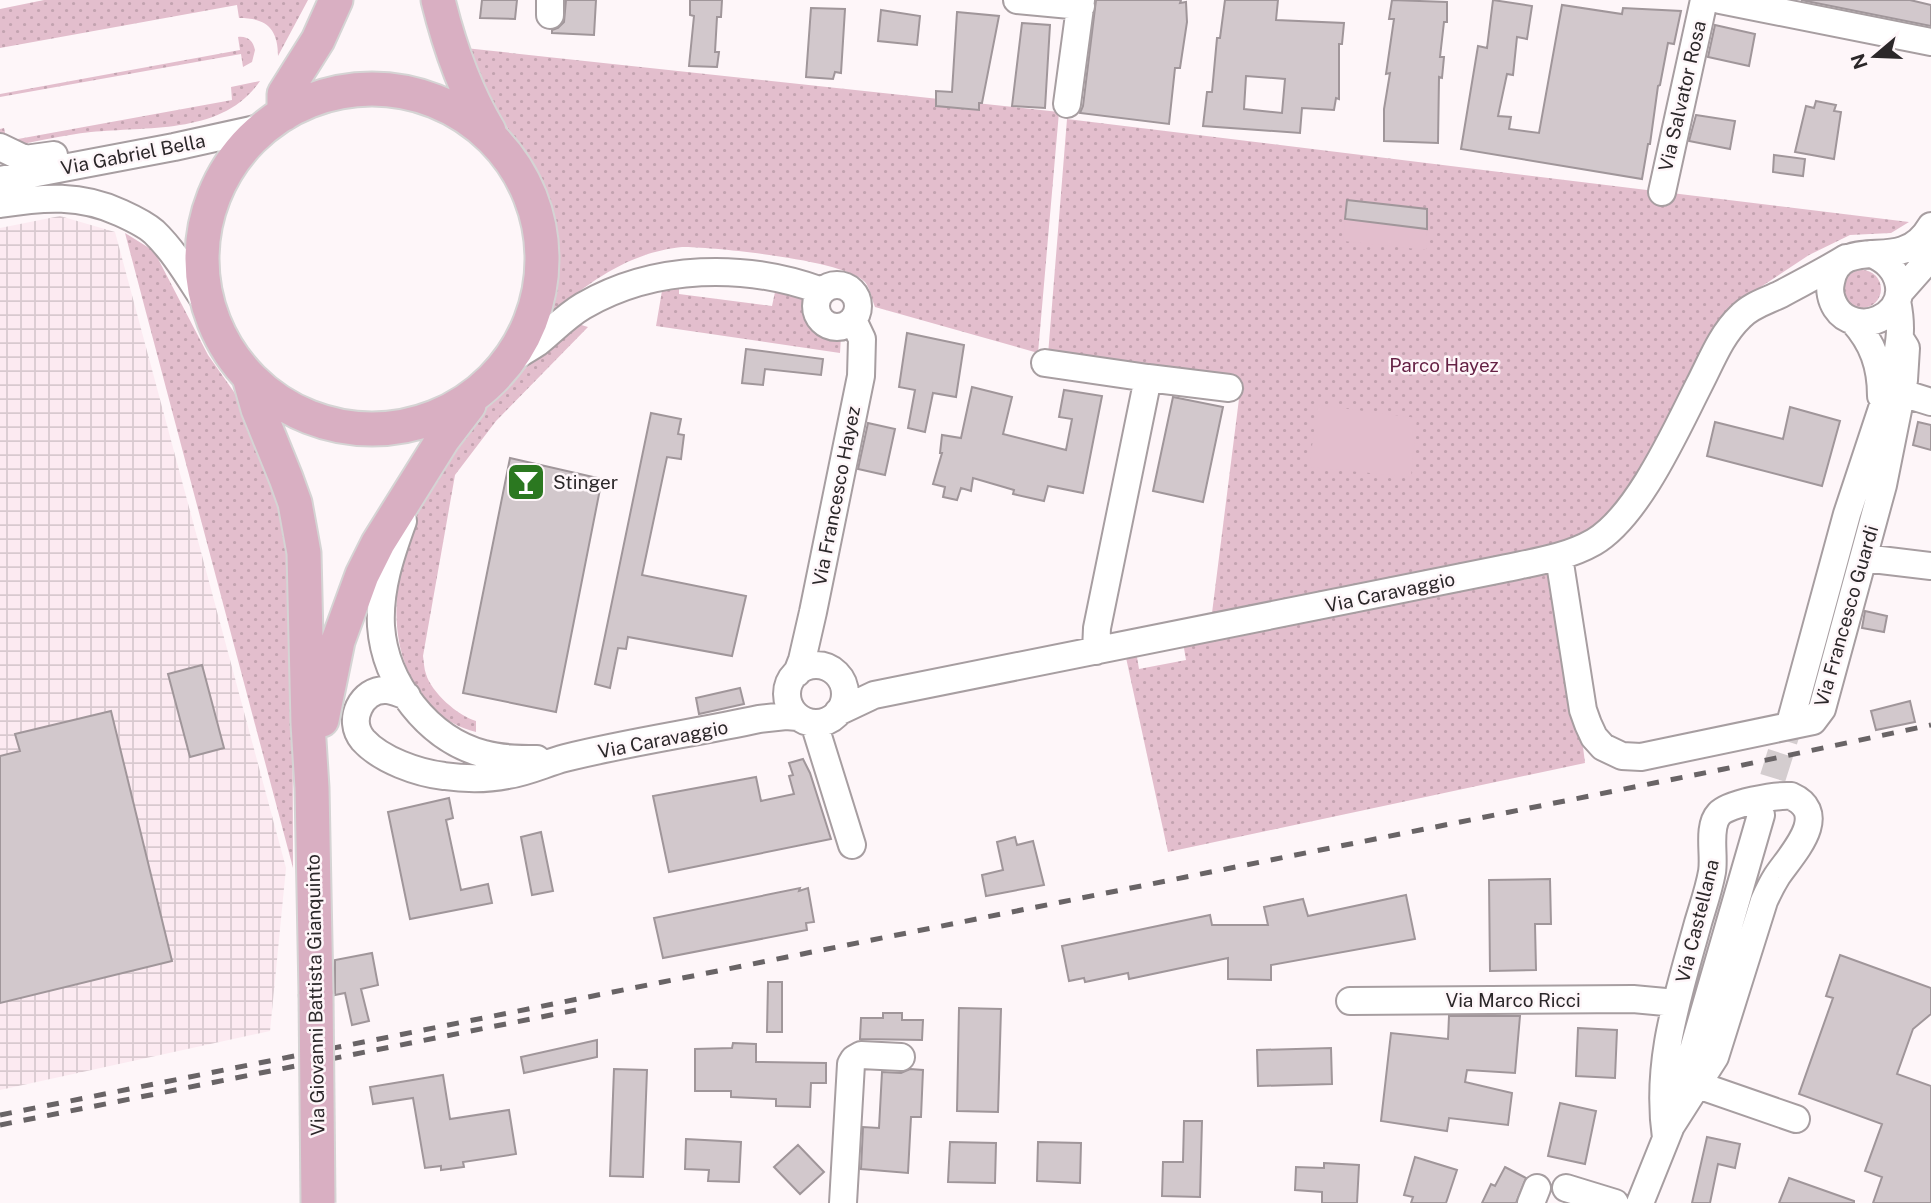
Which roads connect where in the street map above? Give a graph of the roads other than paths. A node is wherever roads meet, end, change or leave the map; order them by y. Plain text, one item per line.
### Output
1 (336, 0) edge
2 (438, 0) edge
3 (1017, 0) edge
4 (1703, 0) edge
5 (1720, 0) edge
6 (1081, 3) edge
7 (1931, 42) edge
8 (1067, 104) dead end
9 (274, 121) junction
10 (497, 145) junction
11 (0, 147) edge
12 (135, 155) junction
13 (0, 180) edge
14 (1662, 192) dead end
15 (0, 204) edge
16 (1931, 226) edge
17 (1858, 256) junction
18 (1931, 257) edge
19 (1909, 288) edge
20 (1779, 295) junction
21 (208, 306) junction
22 (1848, 318) junction
23 (509, 360) junction
24 (1045, 363) dead end
25 (249, 377) junction
26 (1149, 379) junction
27 (1229, 388) dead end
28 (483, 389) junction
29 (1891, 400) junction
30 (1931, 402) edge
31 (420, 475) junction
32 (1559, 557) junction
33 (1864, 558) junction
34 (1931, 566) edge
35 (1096, 651) junction
36 (797, 673) junction
37 (843, 685) junction
38 (874, 695) junction
39 (407, 696) junction
40 (838, 712) junction
41 (800, 713) junction
42 (1791, 720) tunnel mouth
43 (564, 758) junction
44 (313, 788) junction
45 (1761, 815) tunnel mouth
46 (852, 845) dead end
47 (1350, 1001) dead end
48 (1676, 1003) junction
49 (901, 1057) dead end
50 (1698, 1085) junction
51 (1796, 1119) dead end
52 (1668, 1132) junction
53 (1566, 1188) dead end
54 (318, 1203) edge
55 (843, 1203) edge
56 (1615, 1203) edge
57 (1640, 1203) edge

1 - 9 main road
2 - 10 main road
3 - 6 street
4 - 14 street, Via Salvator Rosa
5 - 7 street
6 - 8 street
9 - 10 main road
9 - 12 street, Via Gabriel Bella
9 - 21 main road
10 - 23 main road
11 - 12 street
12 - 13 street, Via Gabriel Bella
15 - 21 street, Via Gabriel Bella
16 - 17 street
17 - 19 street
17 - 20 street, Via Caravaggio
17 - 22 street
18 - 19 street
19 - 22 street
19 - 29 street, Via Francesco Guardi
20 - 22 street
20 - 32 street, Via Caravaggio
21 - 25 main road
22 - 29 street
23 - 28 main road
23 - 36 street, Via Francesco Hayez
24 - 26 street
25 - 28 main road
25 - 44 main road, Via Giovanni Battista Gianquinto
26 - 27 street
26 - 35 street
28 - 31 main road, Via Giovanni Battista Gianquinto
29 - 30 street
29 - 33 street, Via Francesco Guardi
29 - 42 street
31 - 39 street, Via Caravaggio
31 - 44 main road, Via Giovanni Battista Gianquinto
32 - 33 street, Via Francesco Guardi
32 - 35 street, Via Caravaggio
33 - 34 street
35 - 38 street, Via Caravaggio
36 - 37 street, Via Caravaggio
36 - 41 street, Via Caravaggio
37 - 38 street, Via Caravaggio
37 - 40 street
38 - 40 street, Via Caravaggio
39 - 43 street, Via Caravaggio
39 - 43 street, Via Caravaggio
40 - 41 street, Via Caravaggio
41 - 43 street, Via Caravaggio
41 - 46 street
44 - 54 main road, Via Giovanni Battista Gianquinto, bridge
45 - 52 street, Via Castellana
47 - 48 street, Via Marco Ricci
48 - 50 street, Via Castellana
48 - 52 street, Via Castellana
49 - 55 street
50 - 51 street
50 - 52 street, Via Castellana
52 - 57 street, Via Castellana
53 - 56 street

